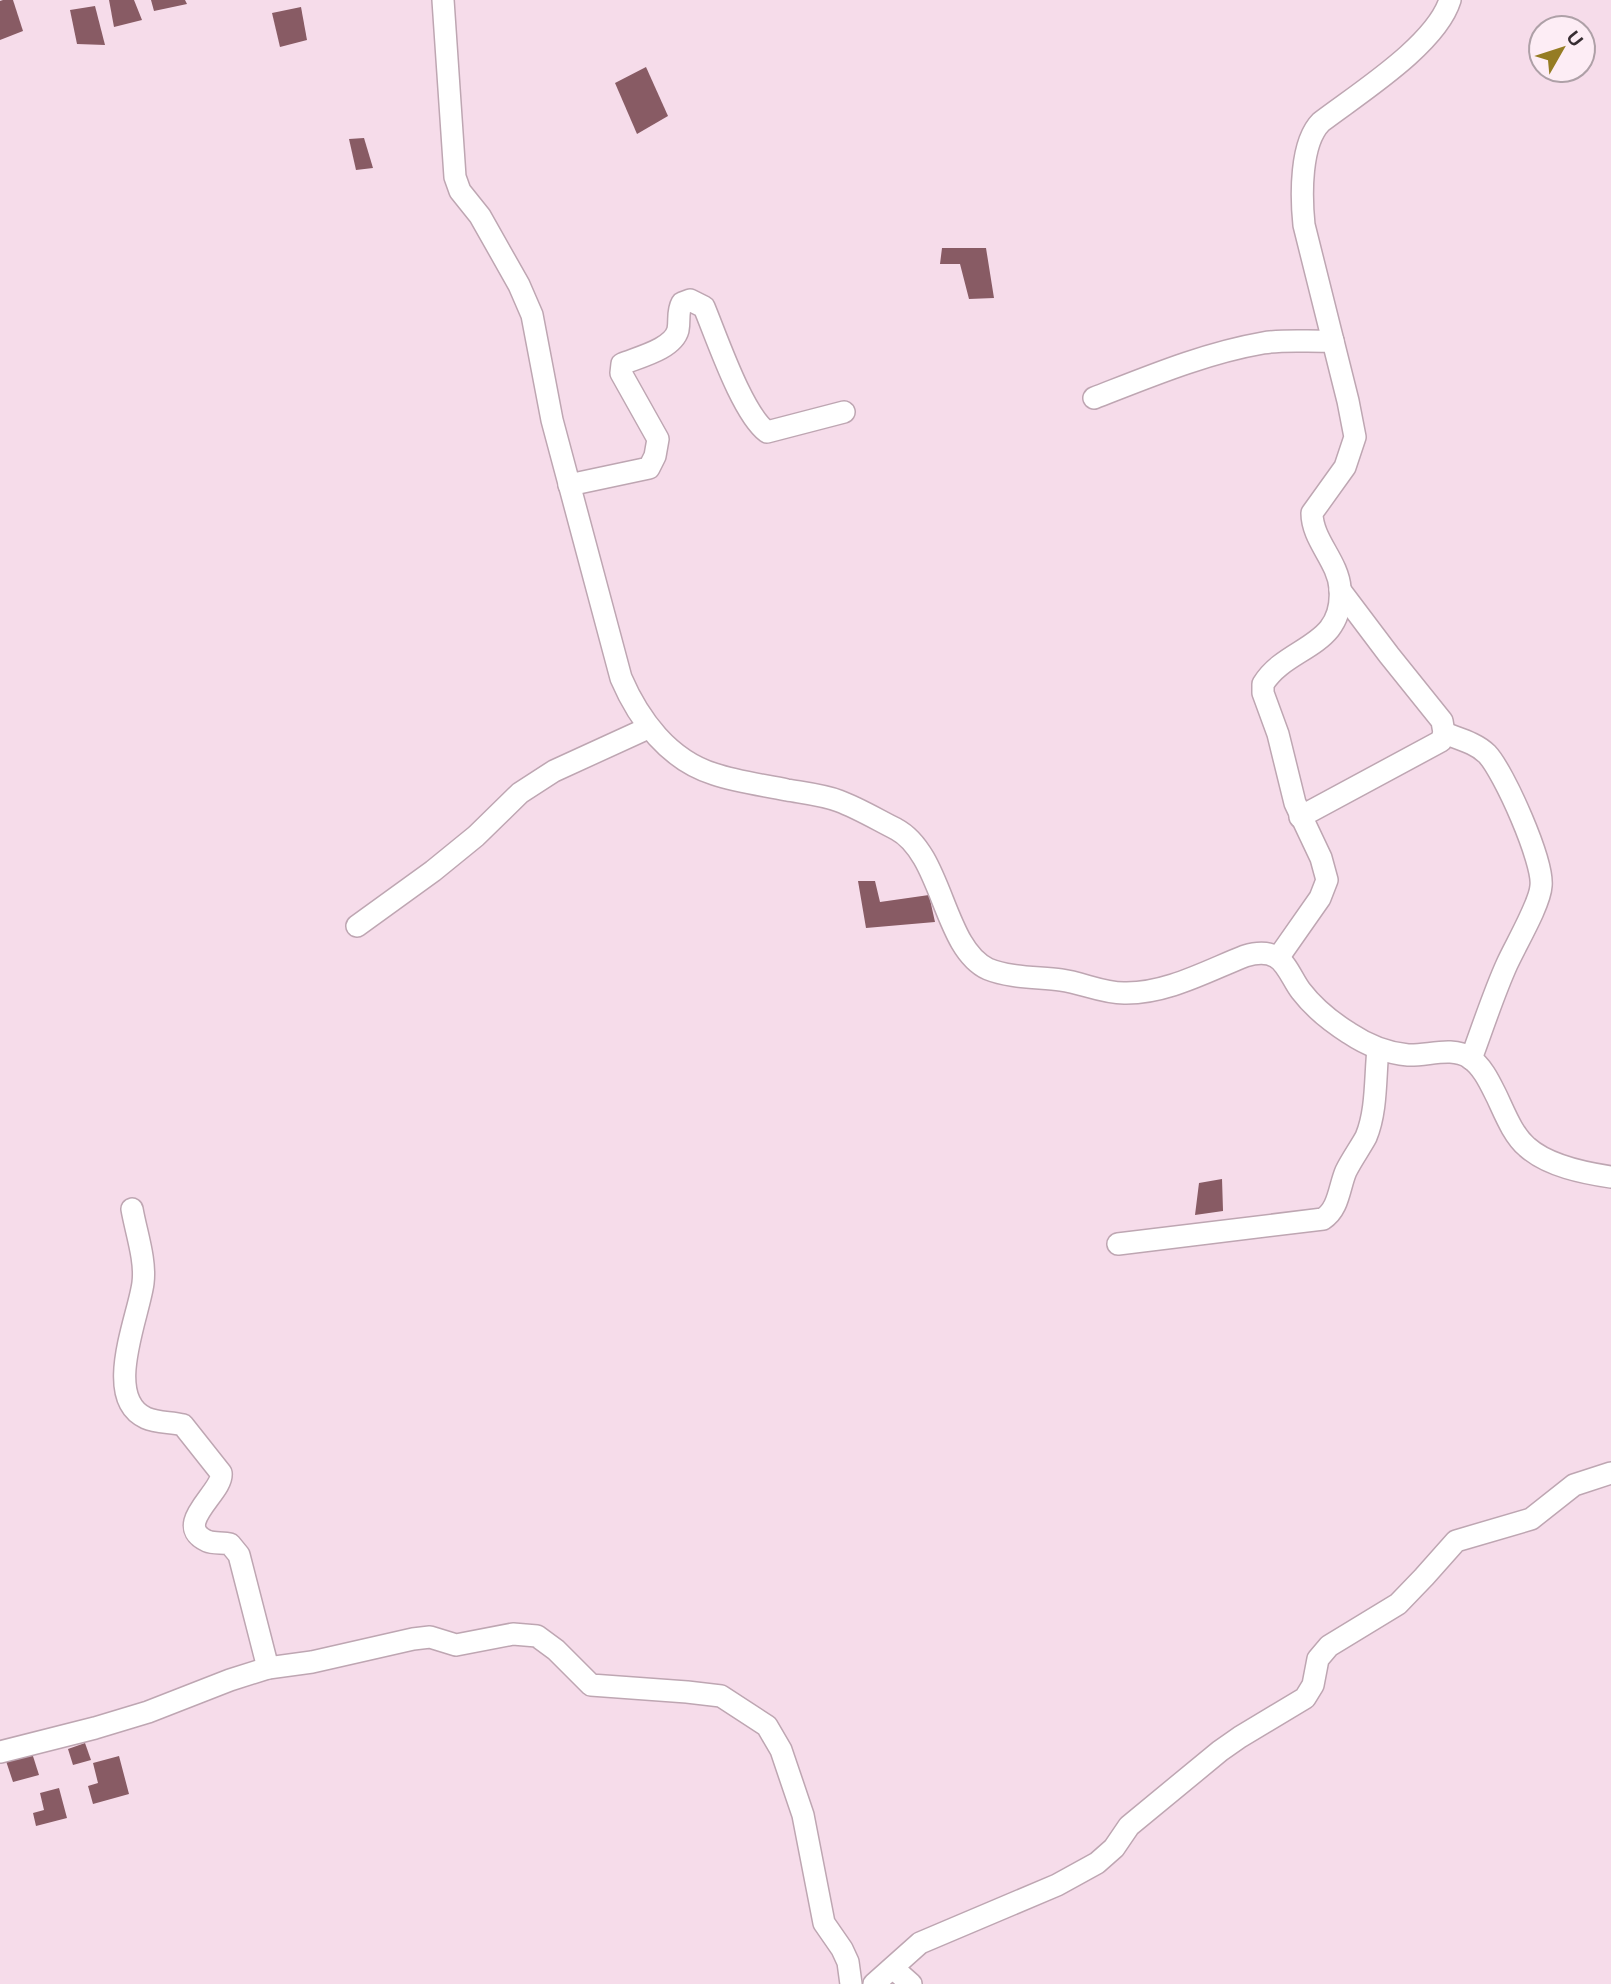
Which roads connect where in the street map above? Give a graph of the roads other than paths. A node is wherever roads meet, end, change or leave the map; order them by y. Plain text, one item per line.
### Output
1 (443, 0) edge
2 (1450, 0) edge
3 (1333, 341) junction
4 (1094, 398) dead end
5 (844, 412) dead end
6 (569, 485) junction
7 (1340, 590) junction
8 (648, 728) junction
9 (1444, 733) junction
10 (1300, 817) junction
11 (357, 926) dead end
12 (1278, 958) junction
13 (1378, 1049) junction
14 (1471, 1059) junction
15 (1611, 1177) edge
16 (132, 1209) dead end
17 (1118, 1244) dead end
18 (1611, 1473) edge
19 (268, 1668) junction
20 (0, 1752) edge
21 (893, 1969) junction
22 (851, 1984) edge
23 (874, 1984) edge
24 (911, 1984) edge

1 - 6 street
2 - 3 street
3 - 4 street
3 - 7 street
5 - 6 street
6 - 8 street
7 - 9 street
7 - 10 street
8 - 11 street
8 - 12 street
9 - 10 street
9 - 14 street
10 - 12 street
12 - 13 street
13 - 14 street
13 - 17 street
14 - 15 street
16 - 19 street
18 - 21 street
19 - 20 street
19 - 22 street
21 - 23 street
21 - 24 street

